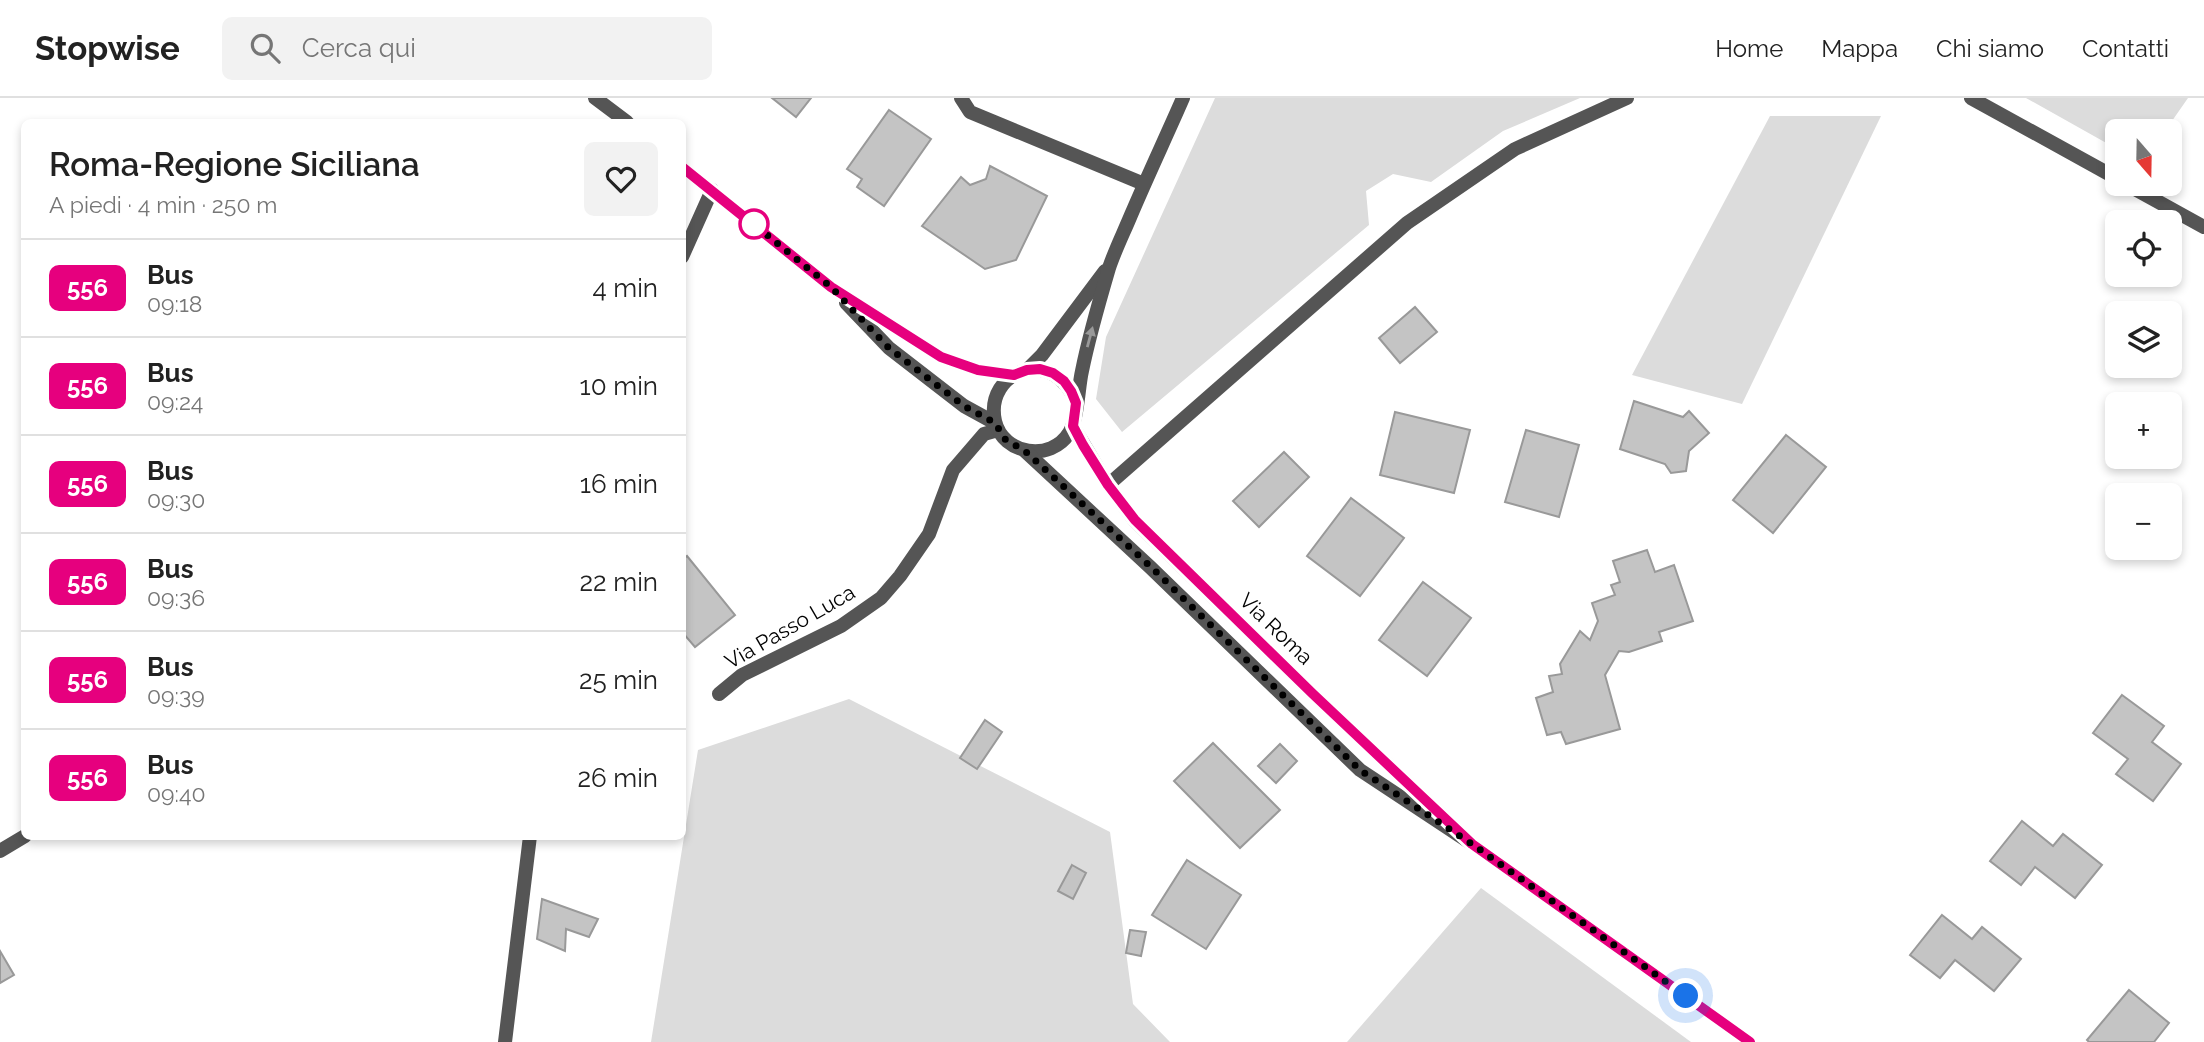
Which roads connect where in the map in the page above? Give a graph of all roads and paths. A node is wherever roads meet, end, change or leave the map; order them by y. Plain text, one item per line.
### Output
1 (596, 98) edge
2 (961, 98) edge
3 (1183, 98) edge
4 (1627, 98) edge
5 (1970, 98) edge
6 (622, 119) edge
7 (686, 170) edge
8 (2105, 172) edge
9 (1144, 184) junction
10 (712, 190) junction
11 (2148, 196) edge
12 (2204, 227) edge
13 (686, 248) edge
14 (1110, 264) junction
15 (831, 287) junction
16 (1020, 373) junction
17 (1076, 403) junction
18 (1073, 426) junction
19 (997, 427) junction
20 (1025, 451) junction
21 (1108, 485) junction
22 (719, 694) dead end
23 (21, 838) edge
24 (530, 840) edge
25 (1472, 844) junction
26 (0, 851) edge
27 (505, 1042) edge
28 (1750, 1042) edge

1 - 6 street
2 - 9 street
3 - 9 street
4 - 21 street
5 - 8 street
7 - 10 street
9 - 14 street
10 - 13 street
10 - 15 street
11 - 12 street
14 - 16 street
17 -> 14 street
15 - 16 street
15 - 19 street
16 - 17 street
16 - 19 street
17 - 18 street
18 - 20 street
18 - 21 street, Via Roma
19 - 20 street
19 - 22 street, Via Passo Luca
20 - 25 street, Via Roma
21 - 25 street, Via Roma
23 - 26 street
24 - 27 street
25 - 28 street, Via Roma

